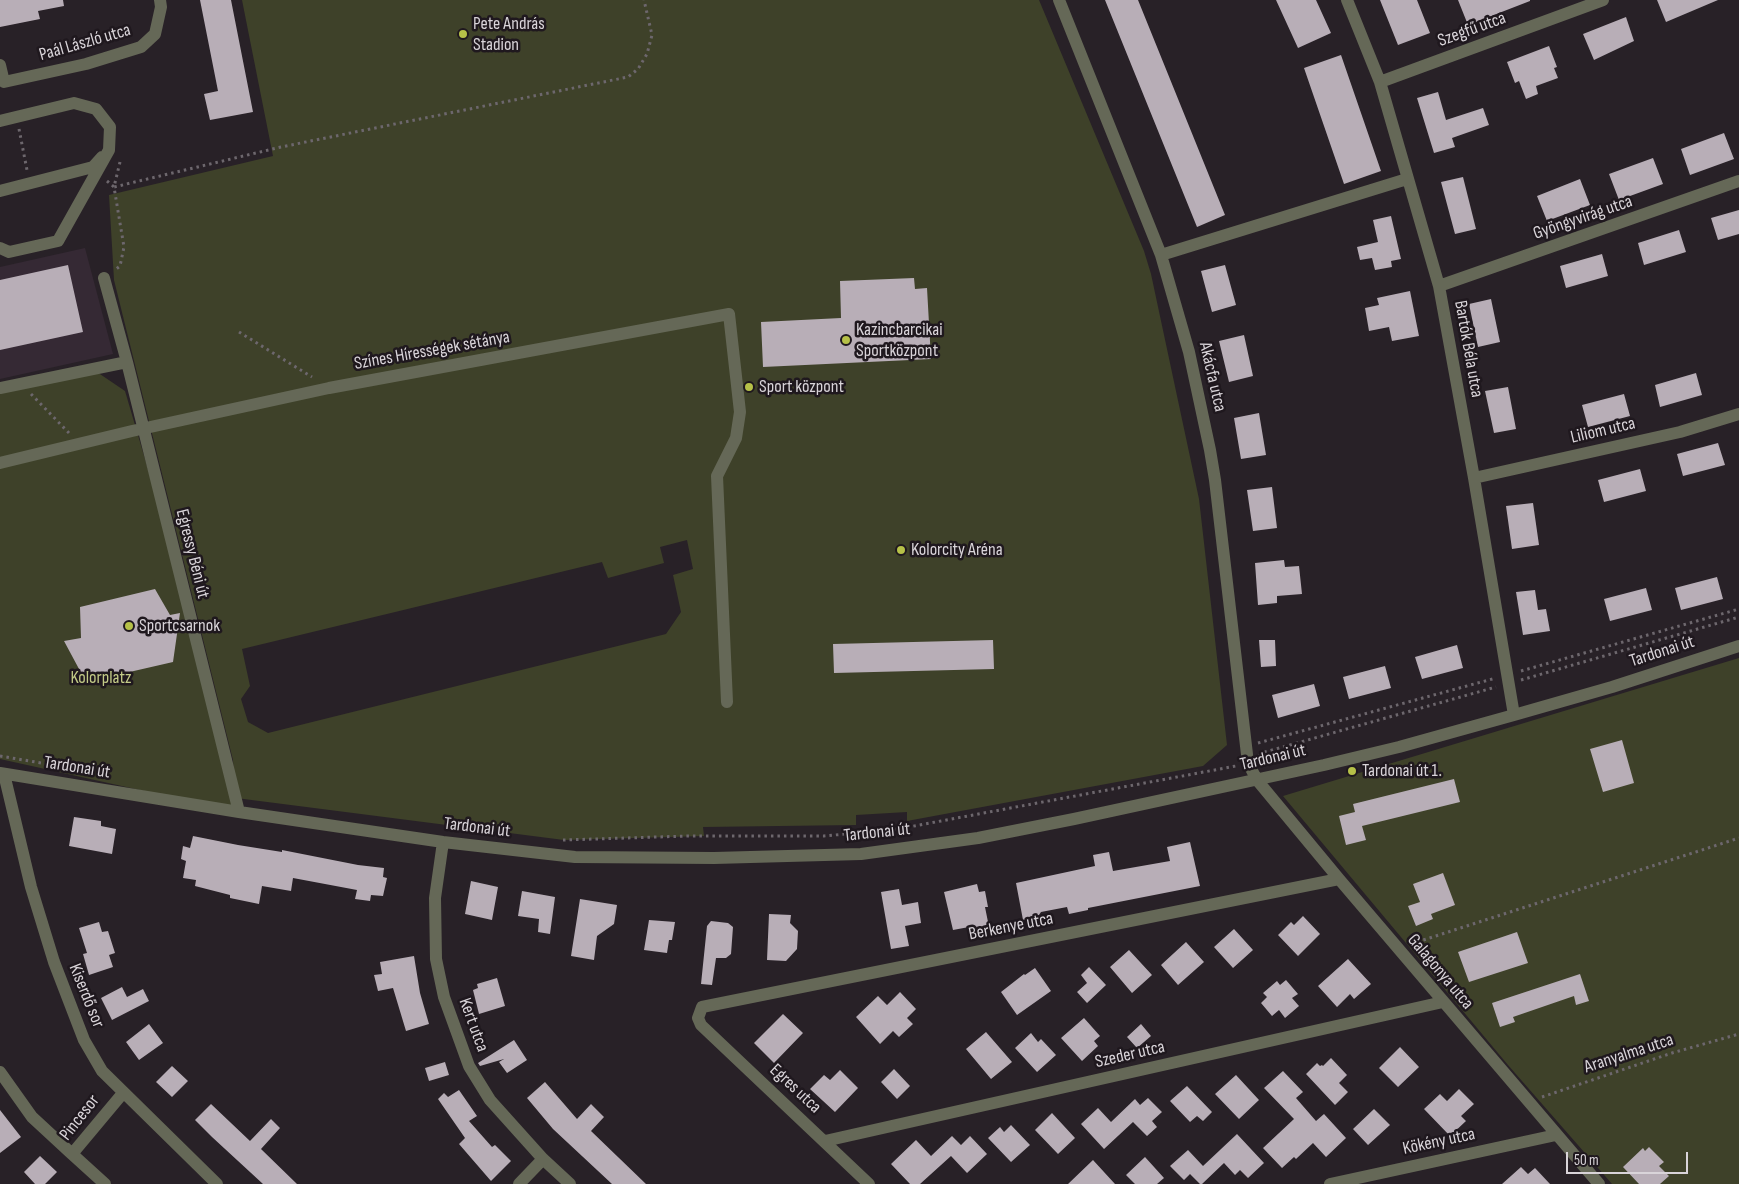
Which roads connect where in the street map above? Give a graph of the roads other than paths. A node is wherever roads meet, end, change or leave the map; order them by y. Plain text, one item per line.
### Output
1 (160, 0) edge
2 (1059, 0) edge
3 (1347, 0) edge
4 (1603, 0) edge
5 (0, 65) edge
6 (1380, 82) junction
7 (0, 121) edge
8 (116, 152) junction
9 (1407, 179) junction
10 (1739, 181) edge
11 (0, 191) edge
12 (0, 248) edge
13 (1161, 255) junction
14 (104, 278) dead end
15 (1439, 286) junction
16 (125, 356) junction
17 (0, 388) edge
18 (1739, 414) edge
19 (143, 429) junction
20 (0, 463) edge
21 (1474, 478) junction
22 (1739, 646) edge
23 (727, 702) dead end
24 (1514, 714) junction
25 (2, 774) edge
26 (1257, 780) junction
27 (239, 812) junction
28 (442, 842) junction
29 (1339, 879) junction
30 (1443, 1002) junction
31 (698, 1018) joint
32 (0, 1072) edge
33 (123, 1093) junction
34 (1556, 1134) junction
35 (825, 1141) junction
36 (72, 1154) junction
37 (543, 1159) junction
38 (104, 1184) edge
39 (217, 1184) edge
40 (520, 1184) edge
41 (570, 1184) edge
42 (869, 1184) edge
43 (1330, 1184) edge
44 (1599, 1184) edge

1 - 5 street, Paál László utca
2 - 13 street, Akácfa utca
3 - 6 street, Bartók Béla utca
4 - 6 street, Szegfű utca
6 - 9 street, Bartók Béla utca
7 - 8 street
8 - 11 street
8 - 12 street
9 - 13 street
9 - 15 street, Bartók Béla utca
10 - 15 street, Gyöngyvirág utca
13 - 26 street, Akácfa utca
14 - 16 street, Egressy Béni út
15 - 21 street, Bartók Béla utca
16 - 17 street
16 - 19 street, Egressy Béni út
18 - 21 street, Liliom utca
19 - 20 street, Színes Hírességek sétánya
19 - 23 street, Színes Hírességek sétánya
19 - 27 street, Egressy Béni út
21 - 24 street, Bartók Béla utca
22 - 24 street, Tardonai út
24 - 26 street, Tardonai út
25 - 27 street, Tardonai út
25 - 33 street, Kiserdő sor
26 - 28 street, Tardonai út
26 - 29 street, Galagonya utca
27 - 28 street, Tardonai út
28 - 37 street, Kert utca
29 - 30 street, Galagonya utca
29 - 31 street, Berkenye utca
30 - 34 street, Galagonya utca
30 - 35 street, Szeder utca
31 - 35 street, Egres utca
32 - 36 street
33 - 36 street, Pincesor
33 - 39 street, Kiserdő sor
34 - 43 street, Kökény utca
34 - 44 street, Galagonya utca
35 - 42 street, Egres utca
36 - 38 street, Pincesor
37 - 40 street
37 - 41 street, Kert utca

